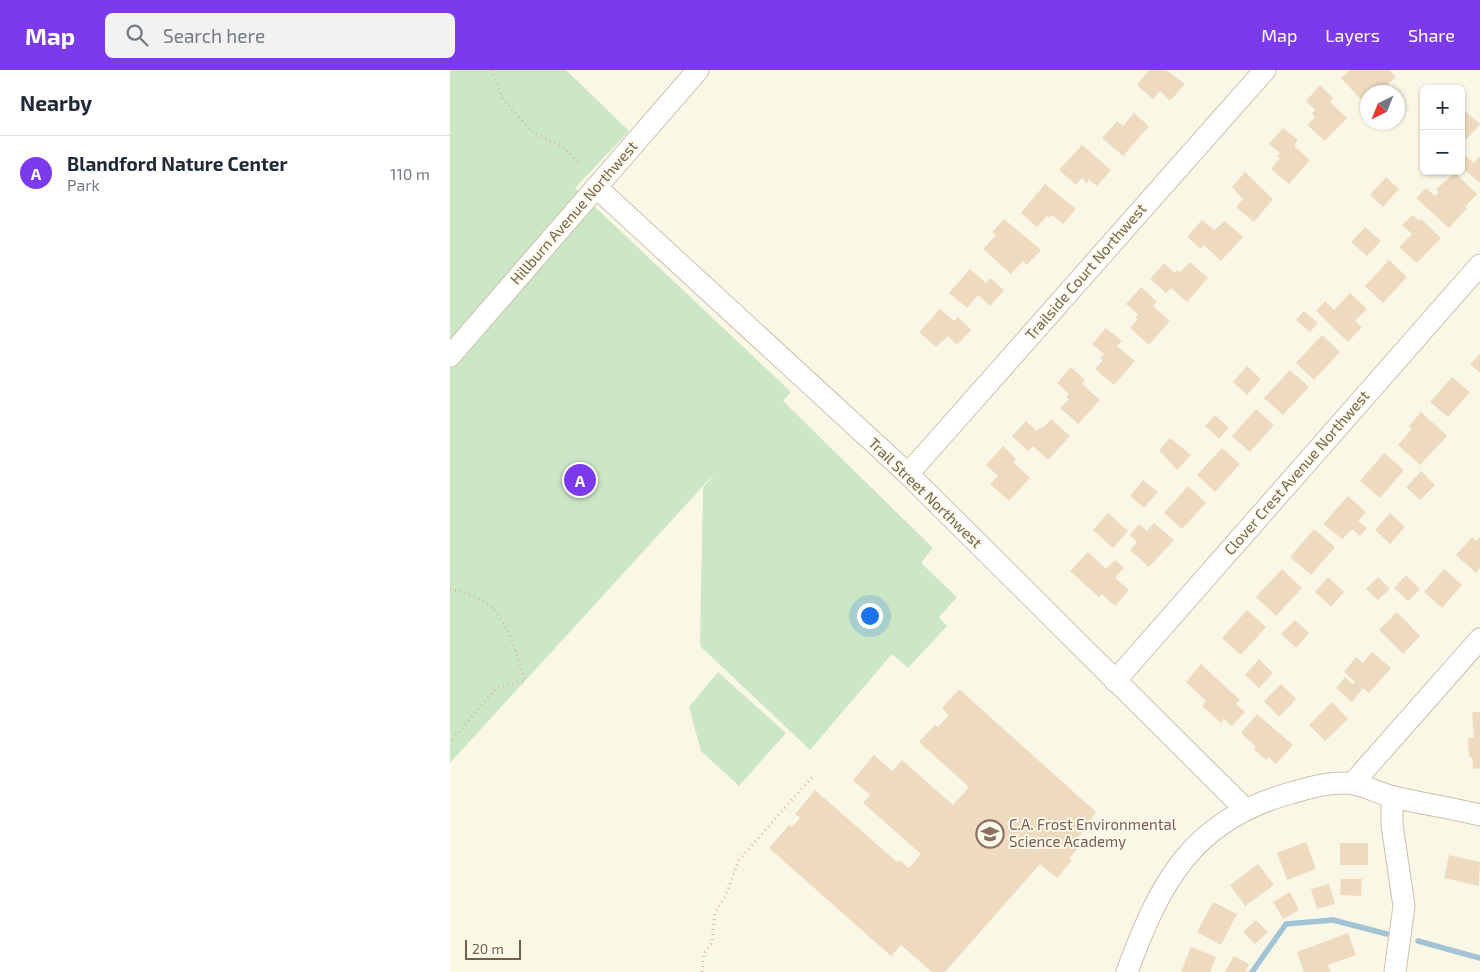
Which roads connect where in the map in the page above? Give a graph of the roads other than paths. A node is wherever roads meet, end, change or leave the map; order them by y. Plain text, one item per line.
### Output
1 (698, 70) edge
2 (1265, 70) edge
3 (596, 187) junction
4 (1480, 265) edge
5 (450, 356) edge
6 (908, 474) junction
7 (1480, 639) edge
8 (1115, 681) junction
9 (1353, 783) junction
10 (1392, 797) junction
11 (1245, 809) junction
12 (1480, 815) edge
13 (1127, 972) edge
14 (1395, 972) edge

1 - 3 street, Hillburn Avenue Northwest
2 - 6 street, Trailside Court Northwest
3 - 5 street, Hillburn Avenue Northwest
3 - 6 street, Trail Street Northwest
4 - 8 street, Clover Crest Avenue Northwest
6 - 8 street, Trail Street Northwest
7 - 9 street
8 - 11 street, Trail Street Northwest
9 - 10 street
9 - 11 street
10 - 12 street
10 - 14 street
11 - 13 street

